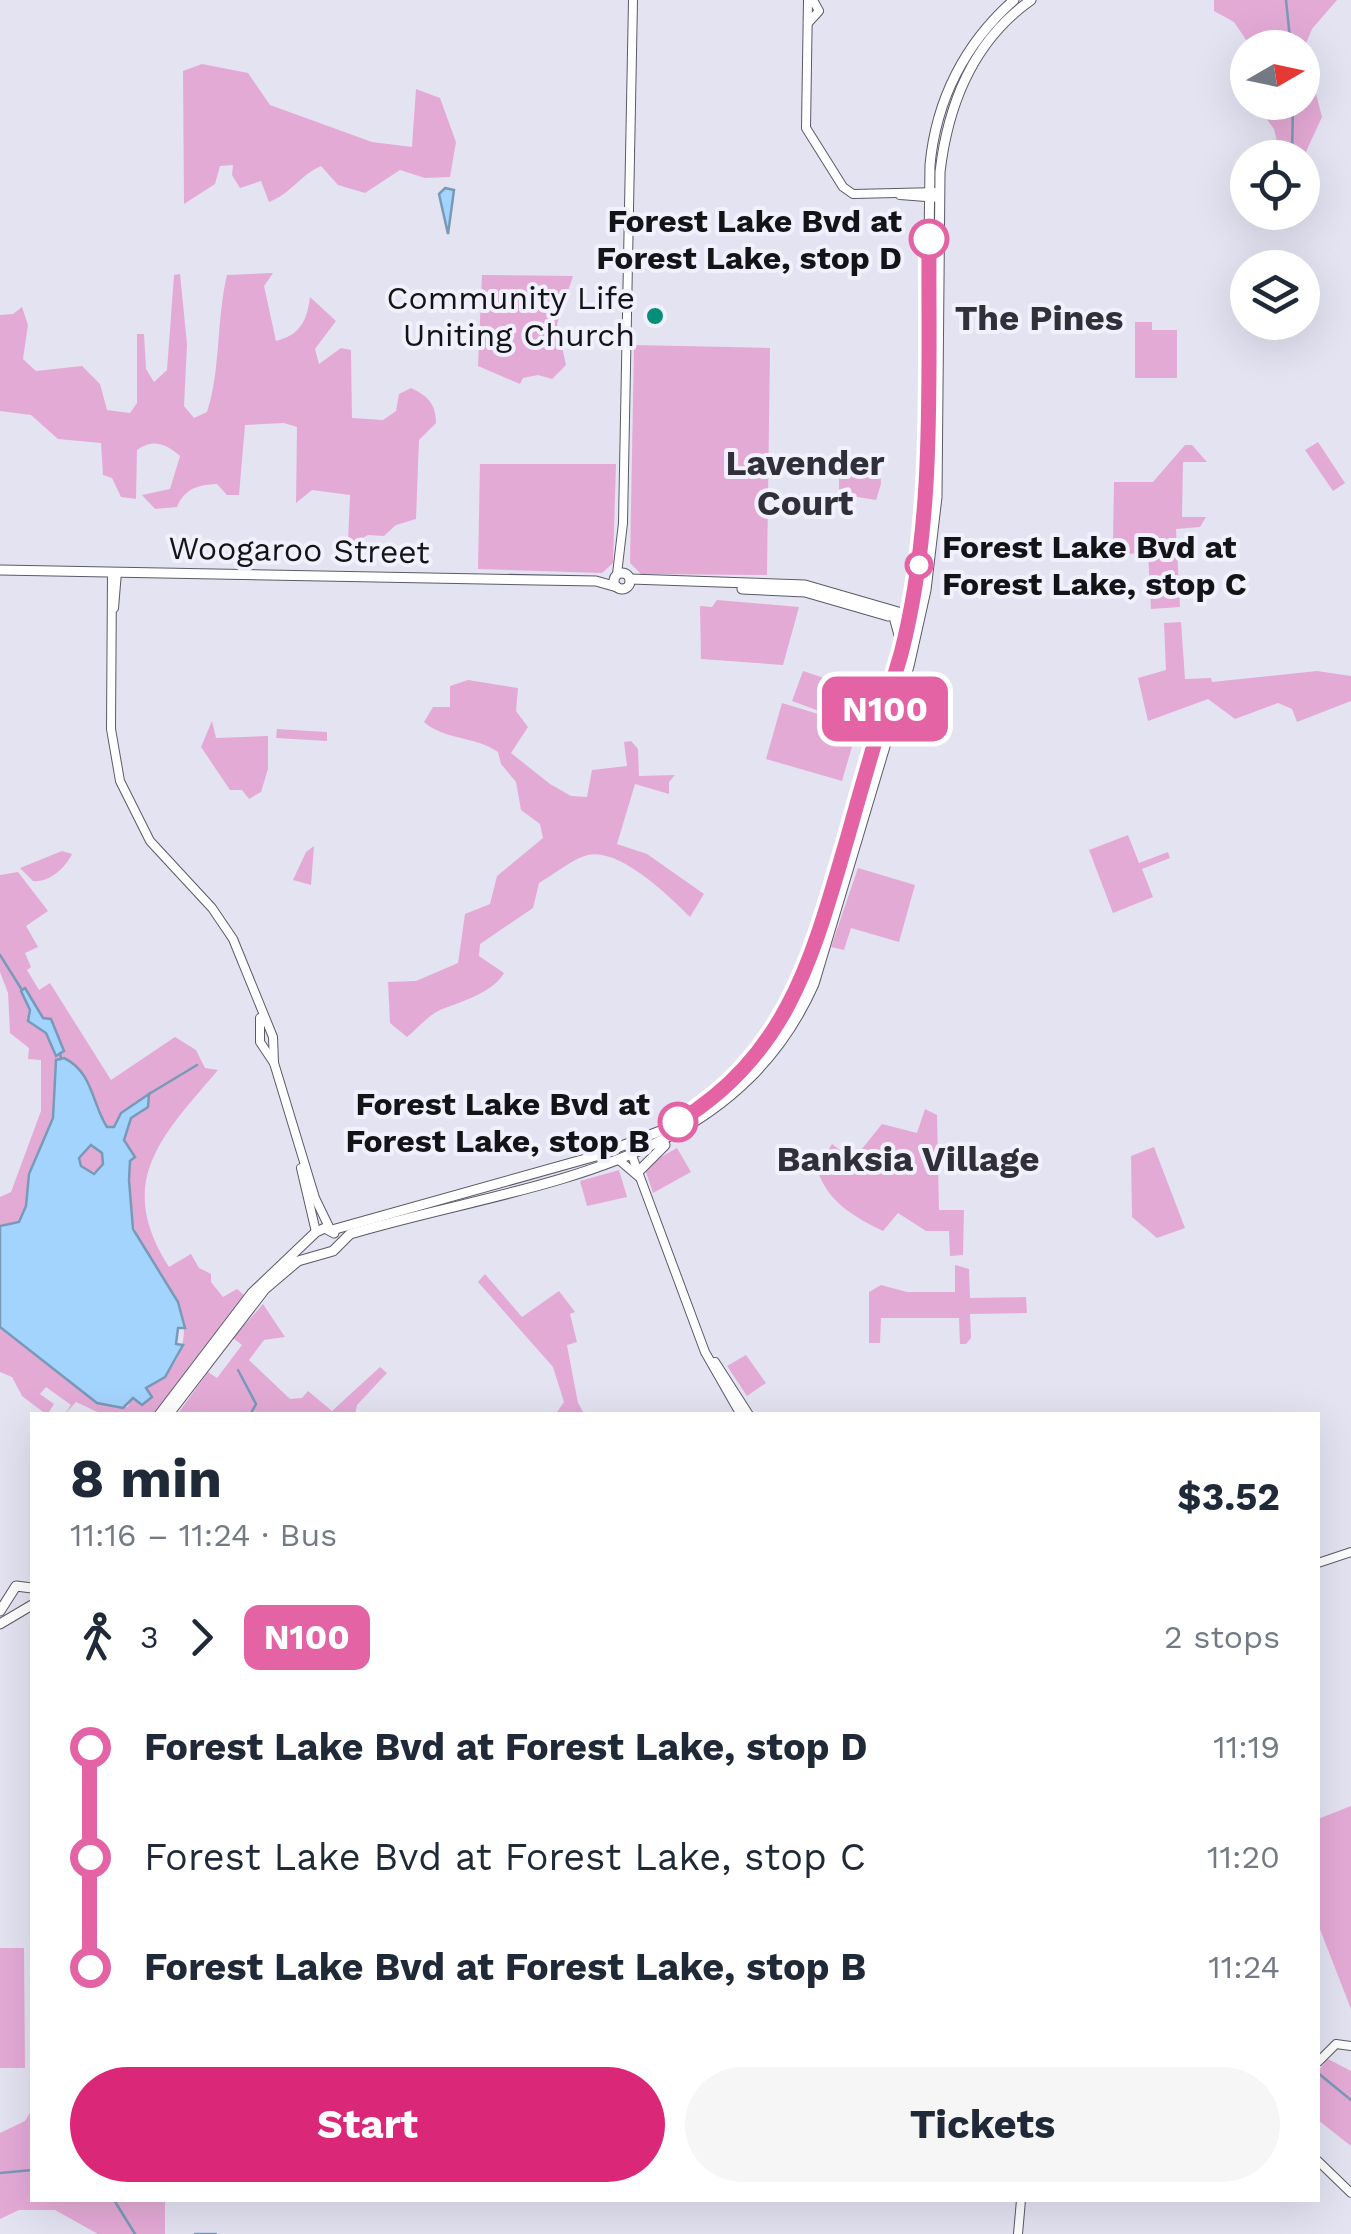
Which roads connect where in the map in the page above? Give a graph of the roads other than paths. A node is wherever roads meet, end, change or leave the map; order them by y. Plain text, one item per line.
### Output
1 (632, 0) edge
2 (1014, 0) edge
3 (1031, 0) edge
4 (811, 1) edge
5 (934, 195) junction
6 (0, 570) edge
7 (99, 572) junction
8 (114, 572) junction
9 (134, 573) junction
10 (622, 580) junction
11 (117, 585) junction
12 (774, 586) junction
13 (111, 599) junction
14 (913, 603) junction
15 (882, 608) junction
16 (113, 612) junction
17 (894, 617) junction
18 (914, 618) junction
19 (901, 654) junction
20 (268, 1036) junction
21 (274, 1063) junction
22 (297, 1142) junction
23 (665, 1142) junction
24 (630, 1150) junction
25 (618, 1160) junction
26 (639, 1174) junction
27 (331, 1229) junction
28 (315, 1233) junction
29 (337, 1243) junction
30 (322, 1254) junction
31 (162, 1412) edge
32 (170, 1412) edge
33 (743, 1412) edge
34 (1351, 1552) edge
35 (1320, 1562) edge
36 (30, 1584) edge
37 (10, 1598) junction
38 (29, 1609) edge
39 (0, 1610) edge
40 (0, 1624) edge
41 (1351, 2046) edge
42 (1320, 2060) edge
43 (1320, 2163) edge
44 (1351, 2193) edge
45 (1019, 2202) edge
46 (1018, 2234) edge

1 - 10 street
2 - 5 main road
3 - 5 main road
4 - 5 street
5 - 14 main road
5 - 18 main road
6 - 7 main road, Woogaroo Street
7 - 8 main road, Woogaroo Street
7 - 13 street
8 - 9 main road, Woogaroo Street
8 - 11 street
8 - 13 street
9 - 10 main road, Woogaroo Street
9 - 11 street
10 - 12 main road, Woogaroo Street
11 - 16 street
12 - 15 main road, Woogaroo Street
12 - 17 main road, Woogaroo Street
13 - 16 street
14 - 15 main road
14 - 18 main road
15 - 18 main road, Woogaroo Street
16 - 20 street
17 - 18 main road, Woogaroo Street
17 - 19 main road
18 - 19 main road
18 - 23 main road
19 - 24 main road
20 - 21 street
20 - 21 street
21 - 22 street
22 - 27 street
22 - 28 street
23 - 24 main road
23 - 26 main road
24 - 25 main road
24 - 26 street
24 - 27 main road
25 - 26 street
25 - 29 main road
26 - 33 street
27 - 28 main road
27 - 29 main road
28 - 30 main road
28 - 31 main road
29 - 30 main road
30 - 32 main road
34 - 35 street
36 - 37 main road
37 - 38 main road
37 - 39 main road
38 - 40 main road
41 - 42 street
43 - 44 street
45 - 46 street

